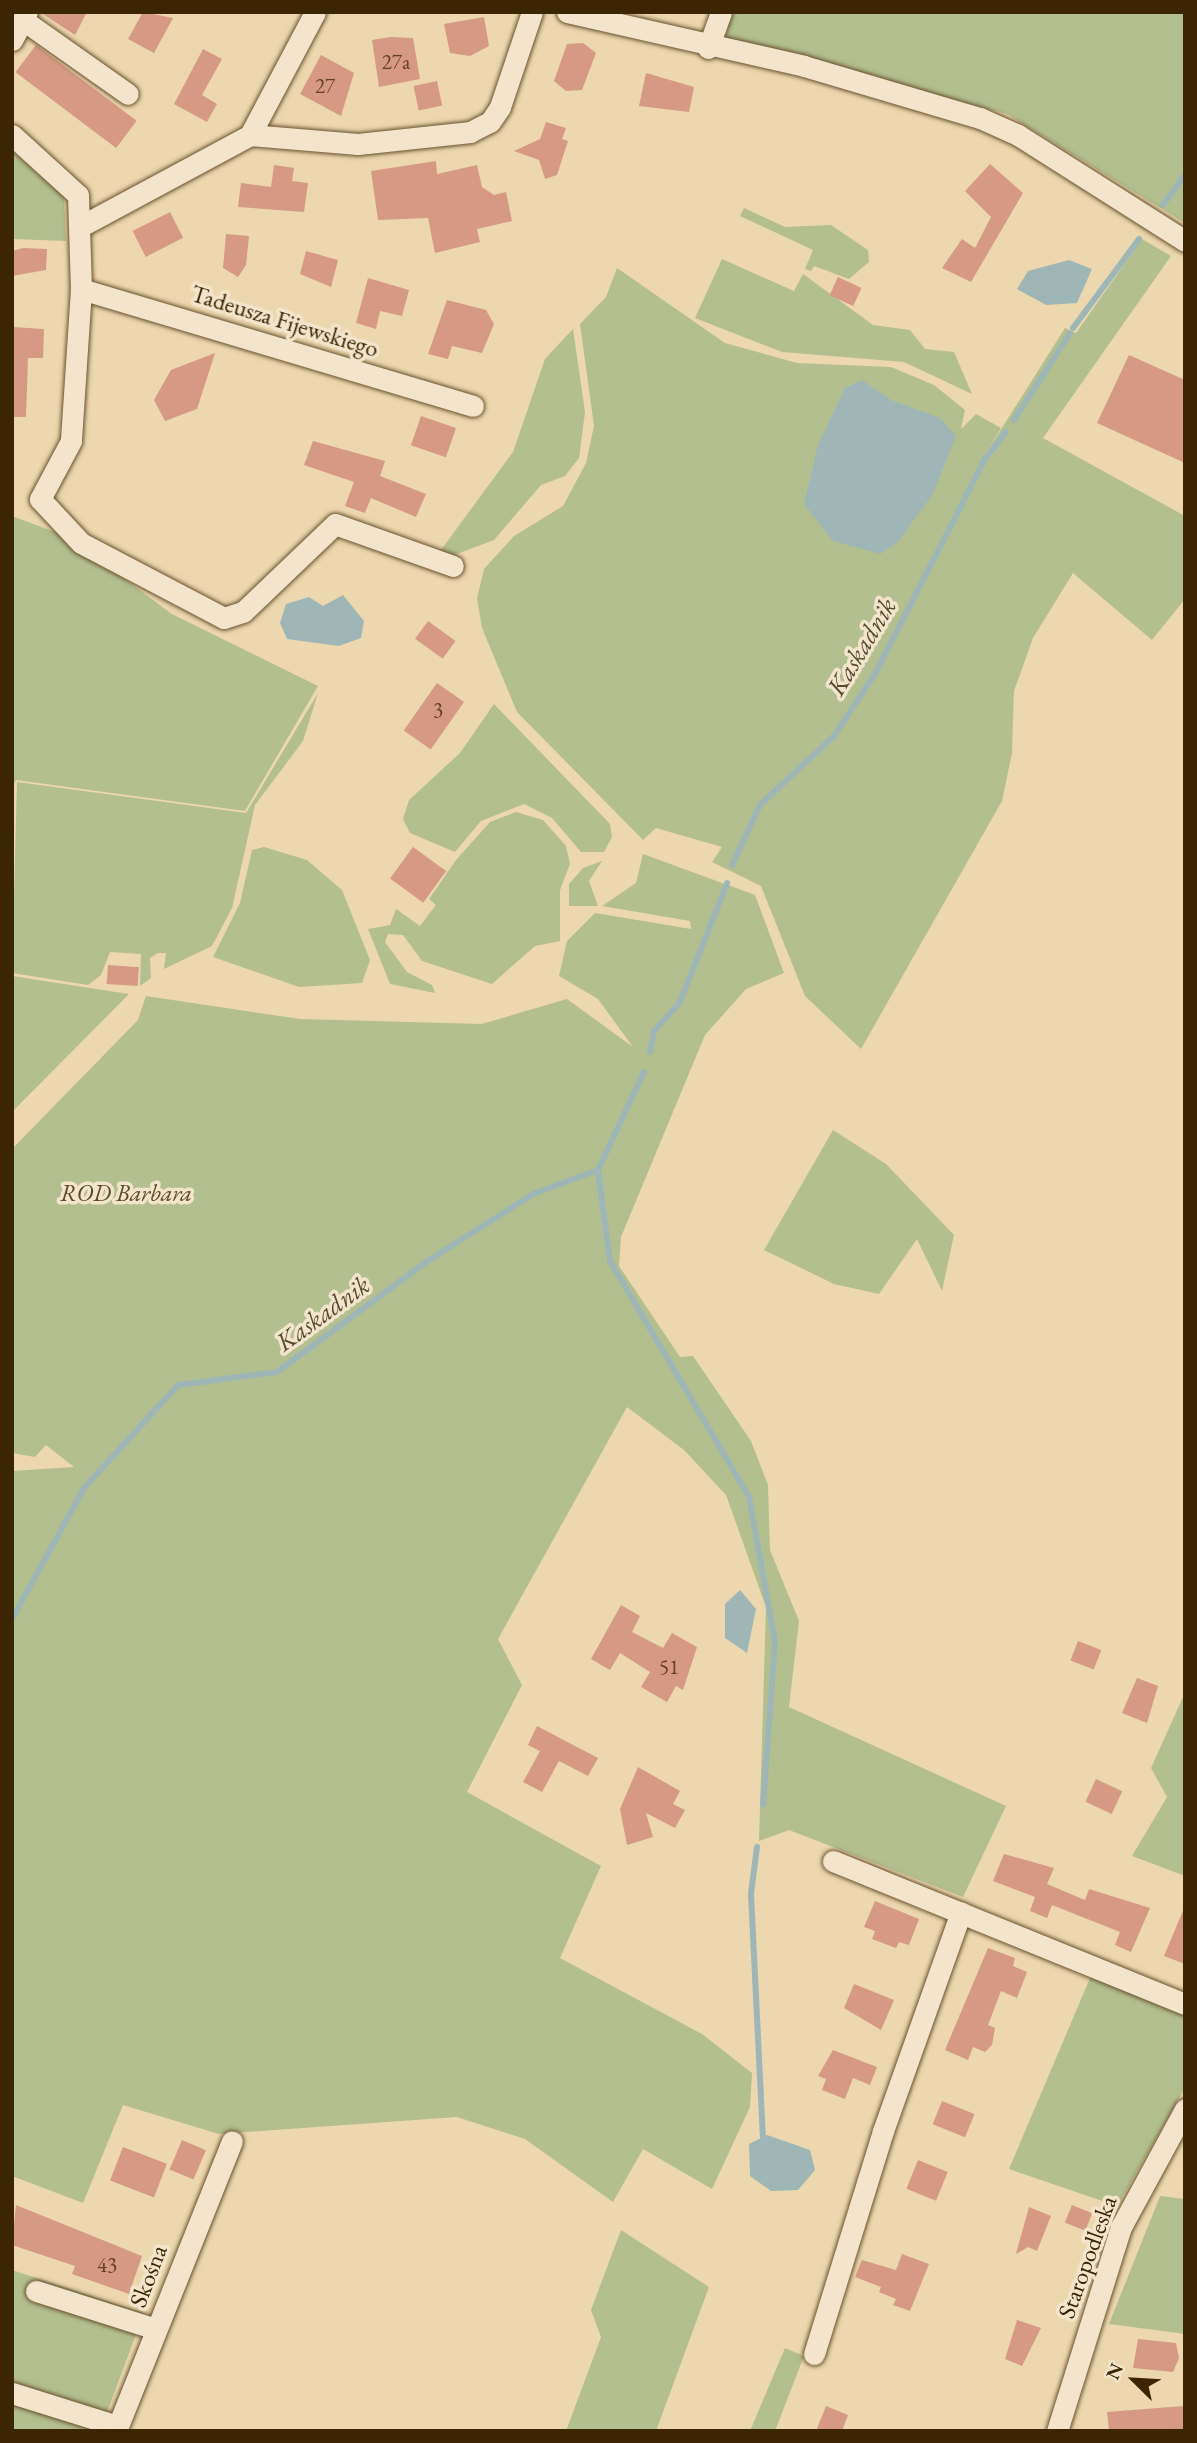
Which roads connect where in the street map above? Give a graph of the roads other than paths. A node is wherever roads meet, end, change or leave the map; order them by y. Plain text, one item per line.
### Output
1 (315, 12) edge
2 (532, 12) edge
3 (567, 12) edge
4 (721, 12) edge
5 (25, 16) edge
6 (12, 40) edge
7 (708, 48) junction
8 (128, 94) dead end
9 (12, 135) edge
10 (250, 135) junction
11 (83, 225) junction
12 (1183, 240) edge
13 (81, 289) junction
14 (473, 406) dead end
15 (453, 566) dead end
16 (833, 1861) dead end
17 (961, 1912) junction
18 (1185, 2004) edge
19 (1185, 2109) edge
20 (232, 2141) dead end
21 (36, 2291) dead end
22 (156, 2329) junction
23 (814, 2354) dead end
24 (12, 2393) edge
25 (117, 2428) edge
26 (1057, 2431) edge

1 - 10 street
2 - 10 street
3 - 7 street
4 - 7 street
5 - 6 street
5 - 8 street
7 - 12 street
9 - 11 street
10 - 11 street
11 - 13 street
13 - 14 street, Tadeusza Fijewskiego
13 - 15 street
16 - 17 street
17 - 18 street
17 - 23 street
19 - 26 street, Staropodleska
20 - 22 street, Skośna
21 - 22 street
22 - 25 street, Skośna
24 - 25 street

